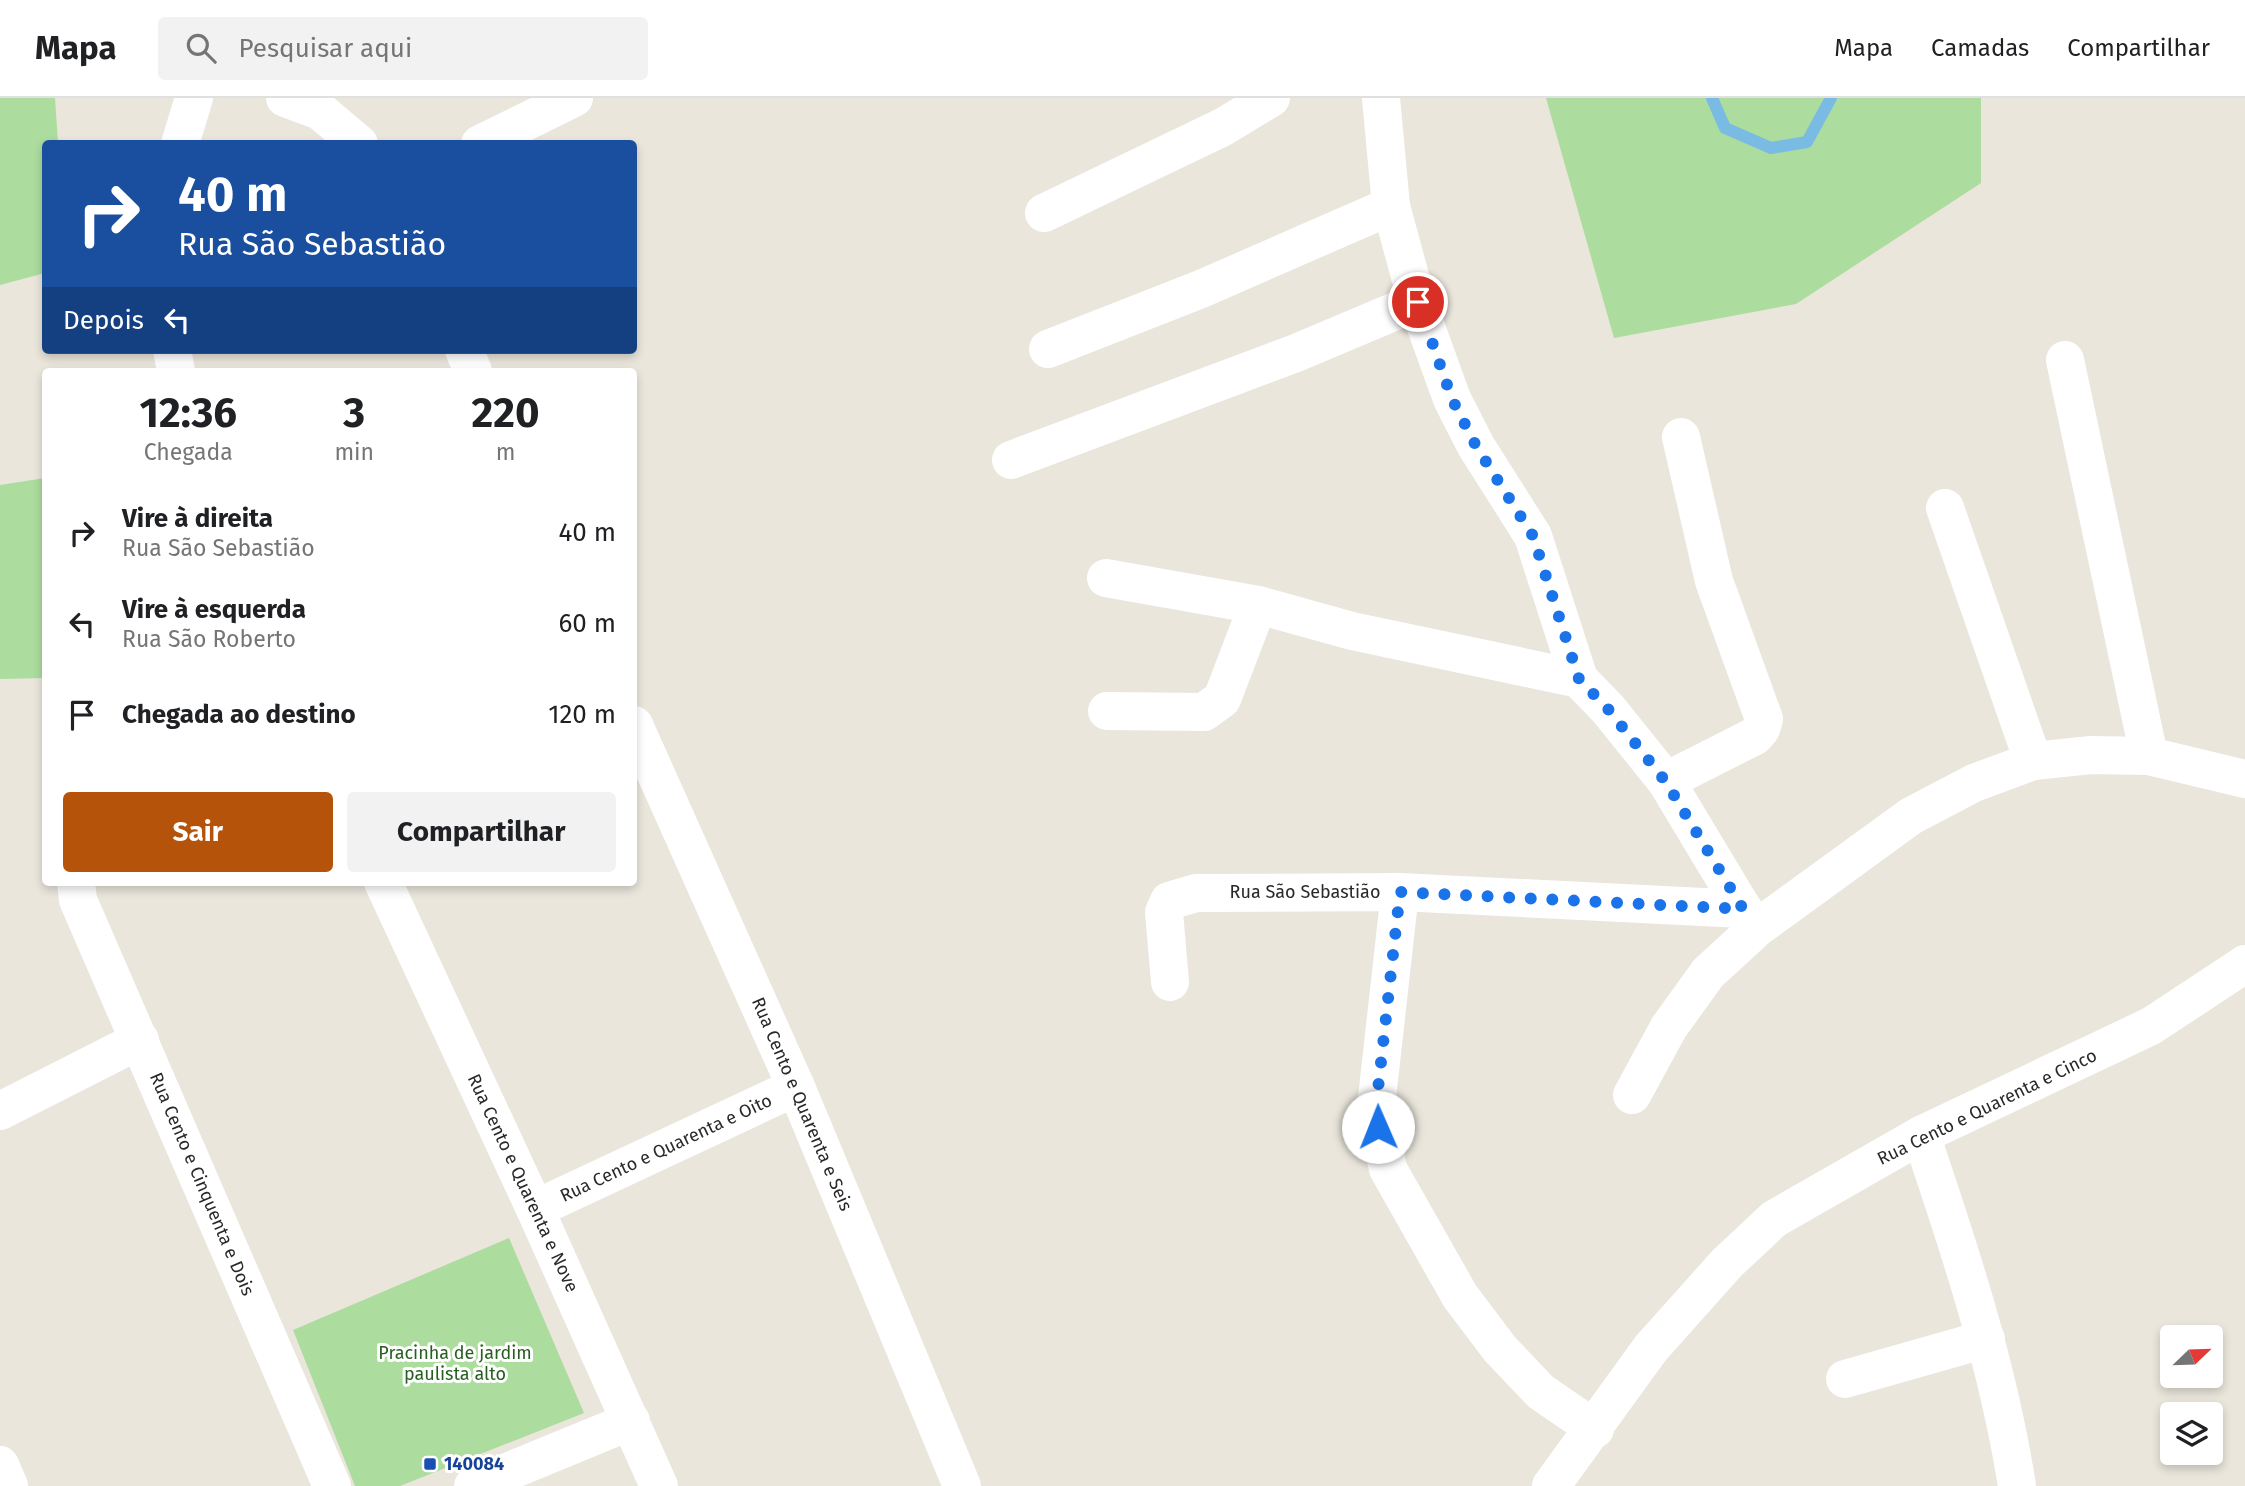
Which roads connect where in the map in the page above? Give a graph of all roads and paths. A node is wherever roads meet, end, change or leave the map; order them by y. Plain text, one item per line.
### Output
1 (194, 98) edge
2 (285, 98) edge
3 (574, 98) edge
4 (1271, 98) edge
5 (1381, 98) edge
6 (181, 140) edge
7 (354, 140) edge
8 (488, 140) edge
9 (1391, 206) junction
10 (1044, 213) dead end
11 (1418, 302) junction
12 (1048, 349) dead end
13 (2065, 360) dead end
14 (1681, 437) dead end
15 (1011, 460) dead end
16 (1945, 508) dead end
17 (1105, 578) dead end
18 (1258, 605) junction
19 (1579, 679) junction
20 (1107, 711) dead end
21 (637, 732) edge
22 (2149, 756) junction
23 (2034, 761) junction
24 (2245, 779) edge
25 (1666, 782) junction
26 (76, 886) edge
27 (385, 886) edge
28 (1400, 892) junction
29 (1750, 919) junction
30 (2245, 964) edge
31 (1170, 982) dead end
32 (140, 1040) junction
33 (796, 1087) junction
34 (1632, 1095) dead end
35 (0, 1111) edge
36 (1921, 1135) junction
37 (536, 1209) junction
38 (1986, 1339) junction
39 (1845, 1379) dead end
40 (631, 1421) junction
41 (1595, 1429) junction
42 (0, 1465) edge
43 (9, 1486) edge
44 (332, 1486) edge
45 (473, 1486) edge
46 (659, 1486) edge
47 (962, 1486) edge
48 (1551, 1486) edge
49 (2017, 1486) edge

1 - 6 street
2 - 7 street
3 - 8 street
4 - 10 street
5 - 9 street
9 - 11 street
9 - 12 street
11 - 15 street
11 - 19 street
13 - 22 street
14 - 25 street
16 - 23 street
17 - 18 street
18 - 19 street
18 - 20 street
19 - 25 street
21 - 33 street, Rua Cento e Quarenta e Seis
22 - 23 street
22 - 24 street
23 - 29 street
25 - 29 street
26 - 32 street, Rua Cento e Cinquenta e Dois
27 - 37 street, Rua Cento e Quarenta e Nove
28 - 29 street, Rua São Sebastião
28 - 31 street, Rua São Sebastião
28 - 41 street
29 - 34 street
30 - 36 street, Rua Cento e Quarenta e Cinco
32 - 35 street
32 - 44 street, Rua Cento e Cinquenta e Dois
33 - 37 street, Rua Cento e Quarenta e Oito
33 - 47 street, Rua Cento e Quarenta e Seis
36 - 38 street
36 - 41 street, Rua Cento e Quarenta e Cinco
37 - 40 street, Rua Cento e Quarenta e Nove
38 - 39 street
38 - 49 street
40 - 45 street
40 - 46 street, Rua Cento e Quarenta e Nove
41 - 48 street, Rua Cento e Quarenta e Cinco
42 - 43 street

